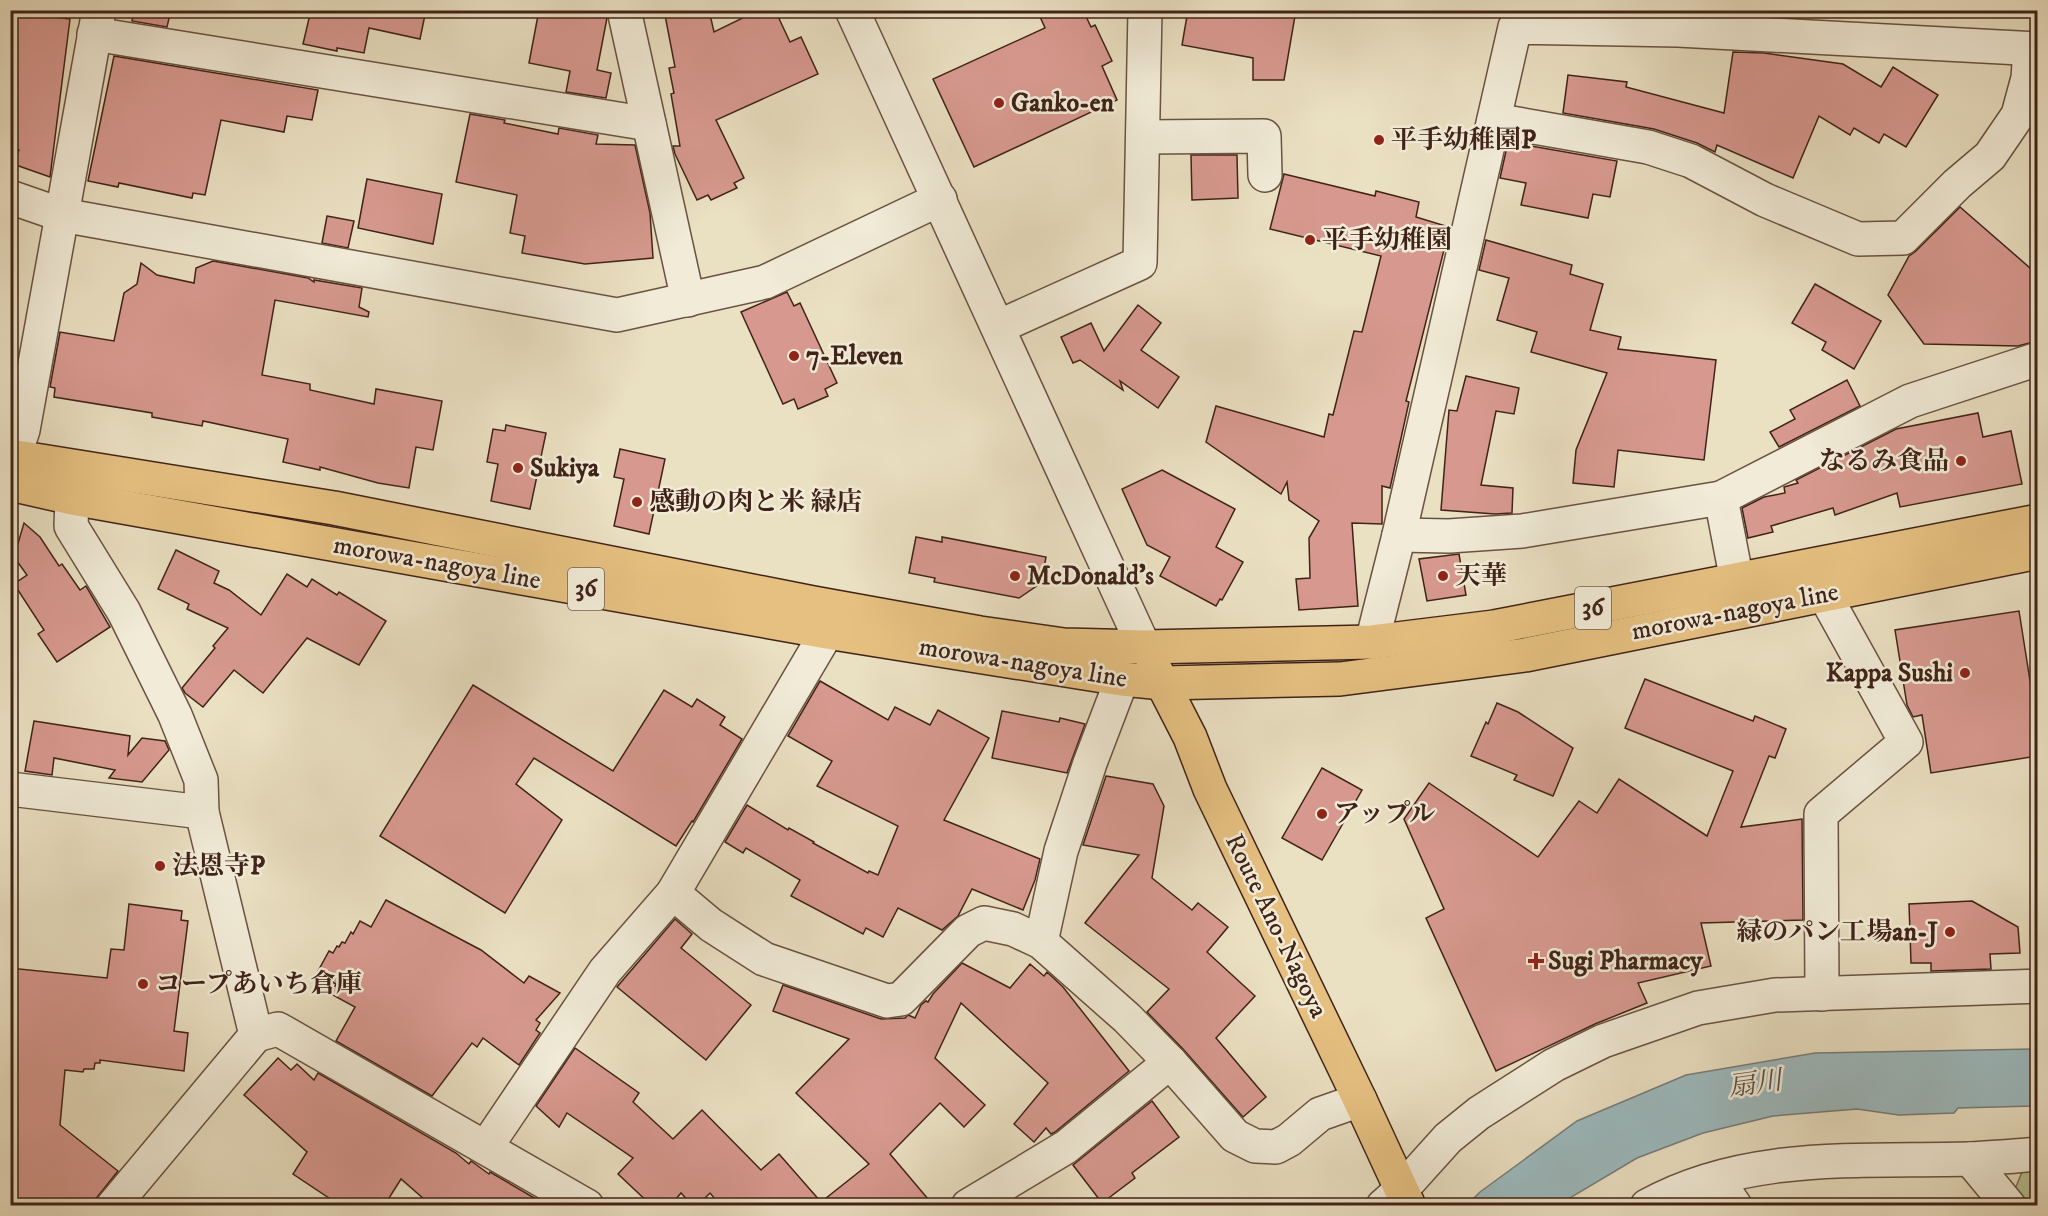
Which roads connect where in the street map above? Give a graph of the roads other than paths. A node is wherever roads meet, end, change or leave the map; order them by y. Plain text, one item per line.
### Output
1 (624, 10) edge
2 (852, 10) edge
3 (1145, 10) edge
4 (96, 22) edge
5 (2034, 49) edge
6 (1494, 120) junction
7 (650, 124) junction
8 (1143, 136) junction
9 (1265, 175) dead end
10 (10, 197) edge
11 (940, 200) junction
12 (63, 215) junction
13 (688, 300) junction
14 (998, 327) junction
15 (2037, 359) edge
16 (11, 464) edge
17 (72, 498) junction
18 (1721, 498) junction
19 (2037, 521) edge
20 (1399, 535) junction
21 (2037, 552) edge
22 (1737, 581) junction
23 (1824, 594) junction
24 (827, 632) junction
25 (1372, 642) junction
26 (1144, 647) junction
27 (1122, 679) junction
28 (1163, 683) junction
29 (10, 789) edge
30 (202, 812) junction
31 (673, 893) junction
32 (1041, 942) junction
33 (2037, 986) edge
34 (1822, 994) junction
35 (256, 1035) junction
36 (1170, 1062) junction
37 (1360, 1100) junction
38 (486, 1147) junction
39 (2037, 1154) edge
40 (1970, 1159) junction
41 (1717, 1179) junction
42 (1398, 1200) edge
43 (565, 1201) edge
44 (113, 1206) edge
45 (968, 1206) edge
46 (1647, 1206) edge
47 (1735, 1206) edge
48 (2009, 1206) edge

1 - 7 street
2 - 11 street
3 - 8 street
4 - 7 street
4 - 12 street
5 - 6 street
5 - 6 street
6 - 20 street
7 - 13 street
8 - 9 street
8 - 14 street
10 - 12 street
11 - 13 street
11 - 14 street
12 - 13 street
12 - 16 street
14 - 26 street
15 - 18 street
16 - 17 main road, morowa-nagoya line / 36
16 - 26 main road, morowa-nagoya line / 36
17 - 24 main road, morowa-nagoya line / 36
17 - 30 street
18 - 20 street
18 - 22 street
19 - 22 main road, morowa-nagoya line / 36
20 - 25 street
21 - 23 main road, morowa-nagoya line / 36
22 - 25 main road, morowa-nagoya line / 36
23 - 28 main road, morowa-nagoya line / 36
23 - 34 street
24 - 27 main road, morowa-nagoya line / 36
24 - 31 street
25 - 26 main road, morowa-nagoya line / 36
26 - 28 main road, Route Ano-Nagoya
27 - 28 main road, morowa-nagoya line / 36
27 - 32 street
28 - 37 main road, Route Ano-Nagoya
29 - 30 street
30 - 35 street
31 - 32 street
31 - 38 street
32 - 36 street
33 - 34 street
34 - 42 street
35 - 38 street
35 - 44 street
36 - 37 street
36 - 45 street
37 - 42 main road, Route Ano-Nagoya
38 - 43 street
39 - 40 street
40 - 41 street
40 - 48 street
41 - 46 street
41 - 47 street

